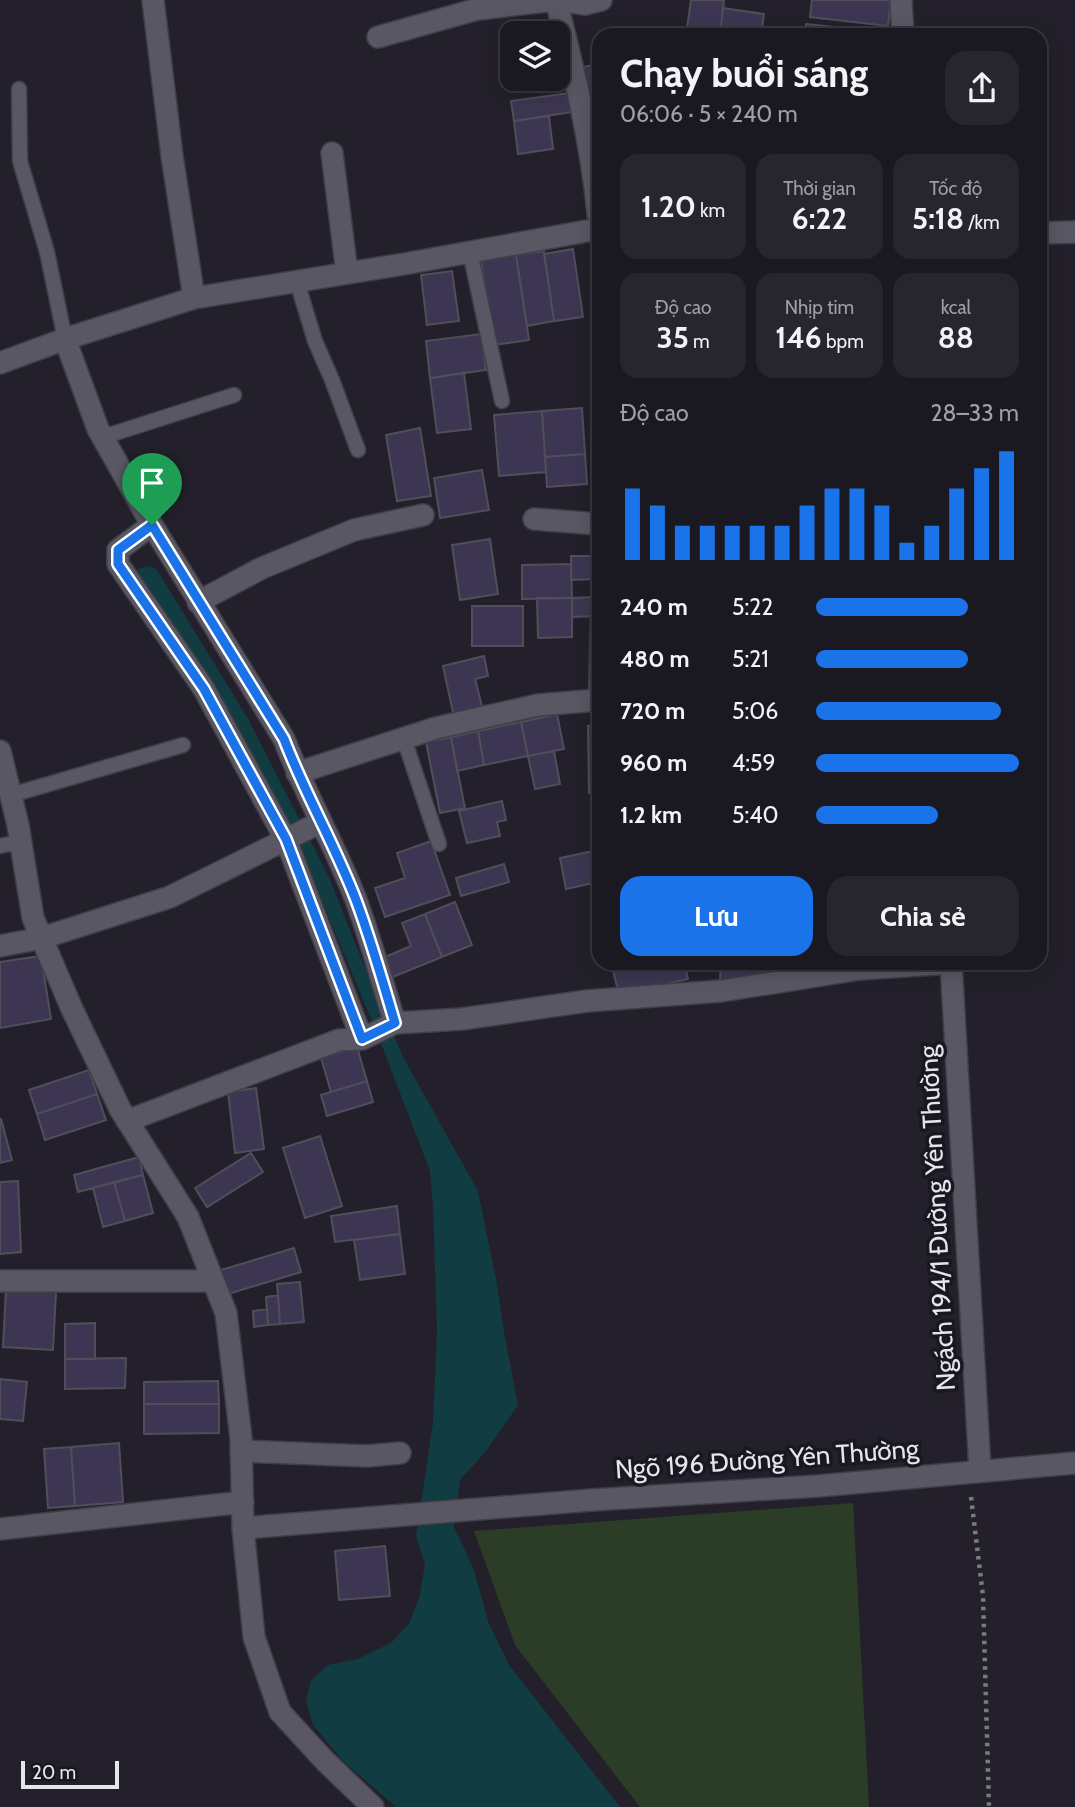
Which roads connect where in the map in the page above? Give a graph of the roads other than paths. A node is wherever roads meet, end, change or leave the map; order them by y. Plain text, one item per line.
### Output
1 (153, 0) edge
2 (556, 0) edge
3 (601, 0) edge
4 (901, 0) edge
5 (903, 28) edge
6 (378, 37) dead end
7 (19, 89) dead end
8 (332, 153) dead end
9 (592, 162) edge
10 (592, 230) edge
11 (1075, 232) edge
12 (1047, 233) edge
13 (470, 252) junction
14 (347, 274) junction
15 (297, 282) junction
16 (194, 298) junction
17 (65, 339) junction
18 (0, 363) edge
19 (234, 395) dead end
20 (502, 401) dead end
21 (103, 437) junction
22 (358, 450) dead end
23 (423, 515) dead end
24 (534, 519) dead end
25 (592, 524) edge
26 (152, 525) junction
27 (198, 602) junction
28 (592, 701) edge
29 (404, 739) junction
30 (183, 745) dead end
31 (0, 751) edge
32 (297, 773) junction
33 (10, 795) junction
34 (317, 824) junction
35 (288, 838) junction
36 (10, 844) edge
37 (439, 844) dead end
38 (42, 938) junction
39 (0, 946) edge
40 (853, 970) edge
41 (951, 970) edge
42 (393, 1024) junction
43 (365, 1038) junction
44 (127, 1121) junction
45 (0, 1281) edge
46 (213, 1281) junction
47 (241, 1451) junction
48 (400, 1454) dead end
49 (1075, 1463) edge
50 (974, 1471) junction
51 (243, 1502) junction
52 (243, 1528) junction
53 (0, 1529) edge
54 (373, 1807) edge

1 - 16 street
2 - 3 street
2 - 6 street
2 - 9 street
4 - 5 street
7 - 17 lane
8 - 14 street
10 - 13 street
11 - 12 street
13 - 14 street
13 - 20 lane
14 - 15 street
15 - 16 street
15 - 22 lane
16 - 17 street
17 - 18 street
17 - 21 street
19 - 21 lane
21 - 26 street
23 - 27 street
24 - 25 street
26 - 27 street
26 - 35 street
27 - 32 street
28 - 29 street
29 - 32 street
29 - 37 lane
30 - 33 lane
31 - 33 street
32 - 34 street
33 - 36 street
34 - 35 street
34 - 42 street
35 - 38 street
35 - 43 street
36 - 38 street
38 - 39 street
38 - 44 street
40 - 42 street
41 - 50 street, Ngách 194/1 Đường Yên Thường
42 - 43 street
43 - 44 street
44 - 46 street
45 - 46 street
46 - 47 street
47 - 48 street
47 - 51 street
49 - 50 street, Ngõ 196 Đường Yên Thường
50 - 52 street, Ngõ 196 Đường Yên Thường
51 - 52 street
51 - 53 street
52 - 54 street

